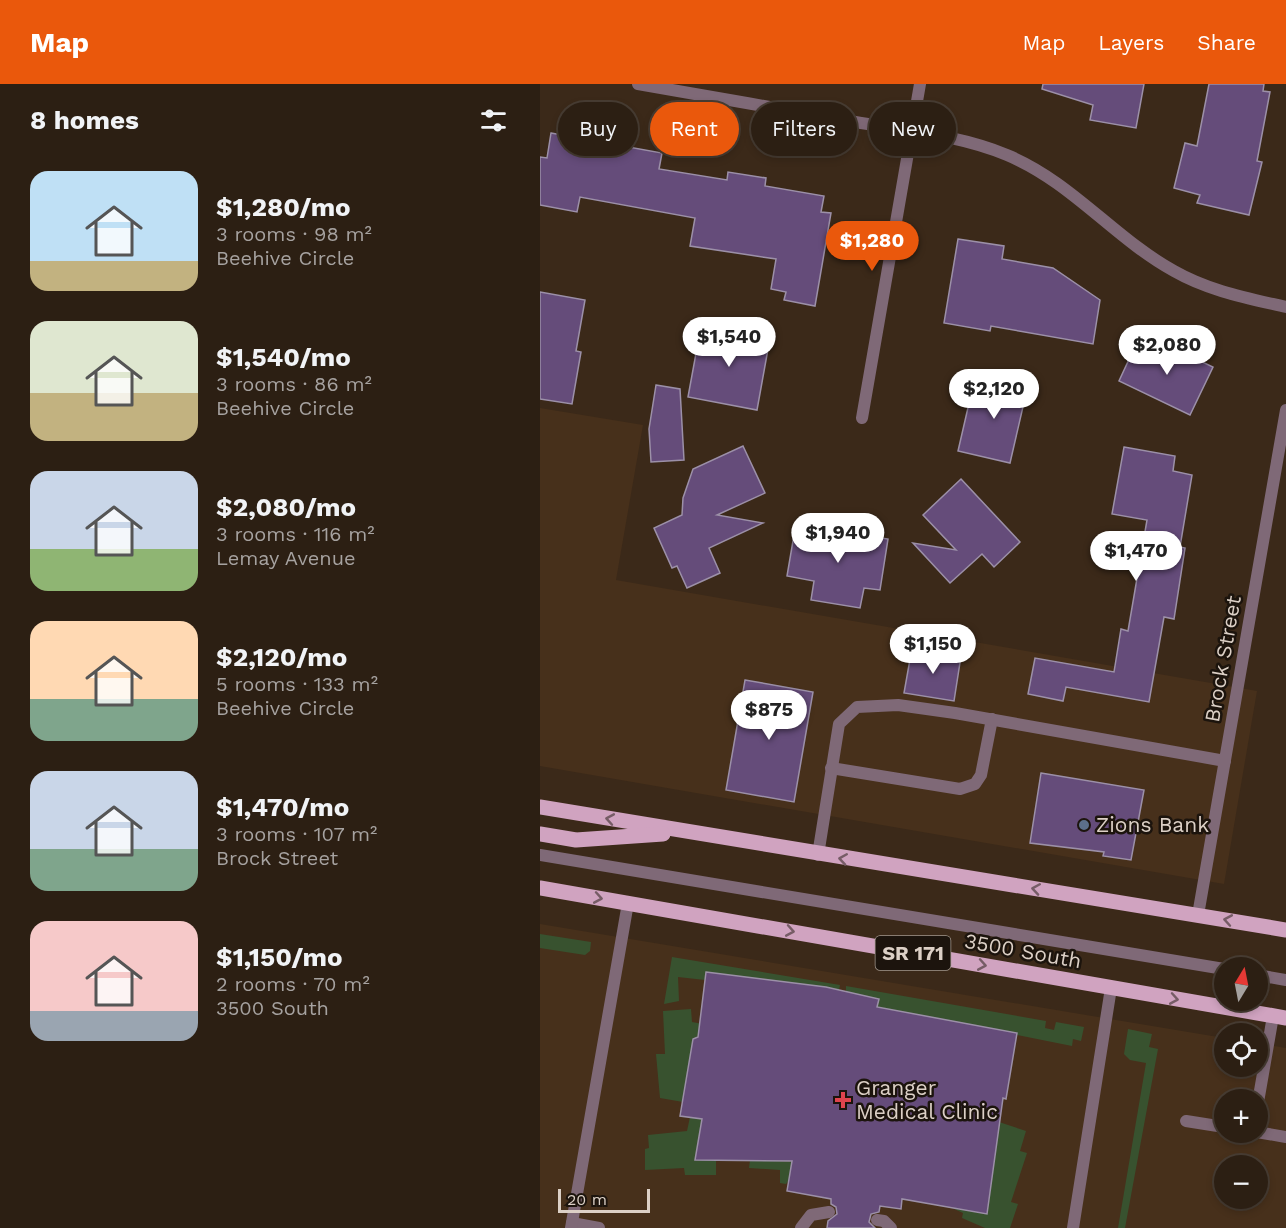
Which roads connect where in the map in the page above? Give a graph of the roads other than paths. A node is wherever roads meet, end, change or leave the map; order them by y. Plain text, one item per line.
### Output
1 (638, 84) edge
2 (920, 84) edge
3 (917, 102) edge
4 (869, 124) edge
5 (956, 140) edge
6 (908, 156) edge
7 (1286, 307) edge
8 (1286, 410) edge
9 (862, 418) dead end
10 (992, 719) junction
11 (1225, 761) junction
12 (831, 768) junction
13 (540, 807) edge
14 (687, 832) junction
15 (540, 834) edge
16 (540, 855) edge
17 (818, 855) junction
18 (540, 888) edge
19 (628, 903) junction
20 (1198, 915) junction
21 (1286, 930) edge
22 (1214, 967) edge
23 (1268, 977) edge
24 (1286, 980) edge
25 (1111, 988) junction
26 (1279, 1017) edge
27 (1262, 1089) edge
28 (1186, 1121) dead end
29 (1214, 1125) edge
30 (1268, 1134) edge
31 (1286, 1137) edge
32 (829, 1212) dead end
33 (877, 1220) dead end
34 (572, 1226) edge
35 (599, 1228) edge
36 (801, 1228) edge
37 (891, 1228) edge
38 (1073, 1228) edge

1 - 4 street
2 - 3 street
5 - 7 street
6 - 9 street
8 - 11 street, Brock Street
10 - 11 street
10 - 12 street
10 - 12 street
11 - 20 street, Brock Street
12 - 17 street
14 -> 13 main road
14 - 15 main road
14 - 17 main road
16 - 22 street
20 -> 17 main road
18 -> 19 main road, 3500 South / SR 171
19 -> 25 main road, 3500 South / SR 171
19 - 34 street
21 -> 20 main road
23 - 24 street
25 -> 26 main road, 3500 South / SR 171
25 - 38 street
26 - 27 street
28 - 29 street
30 - 31 street
32 - 36 street
33 - 37 street
34 - 35 street

